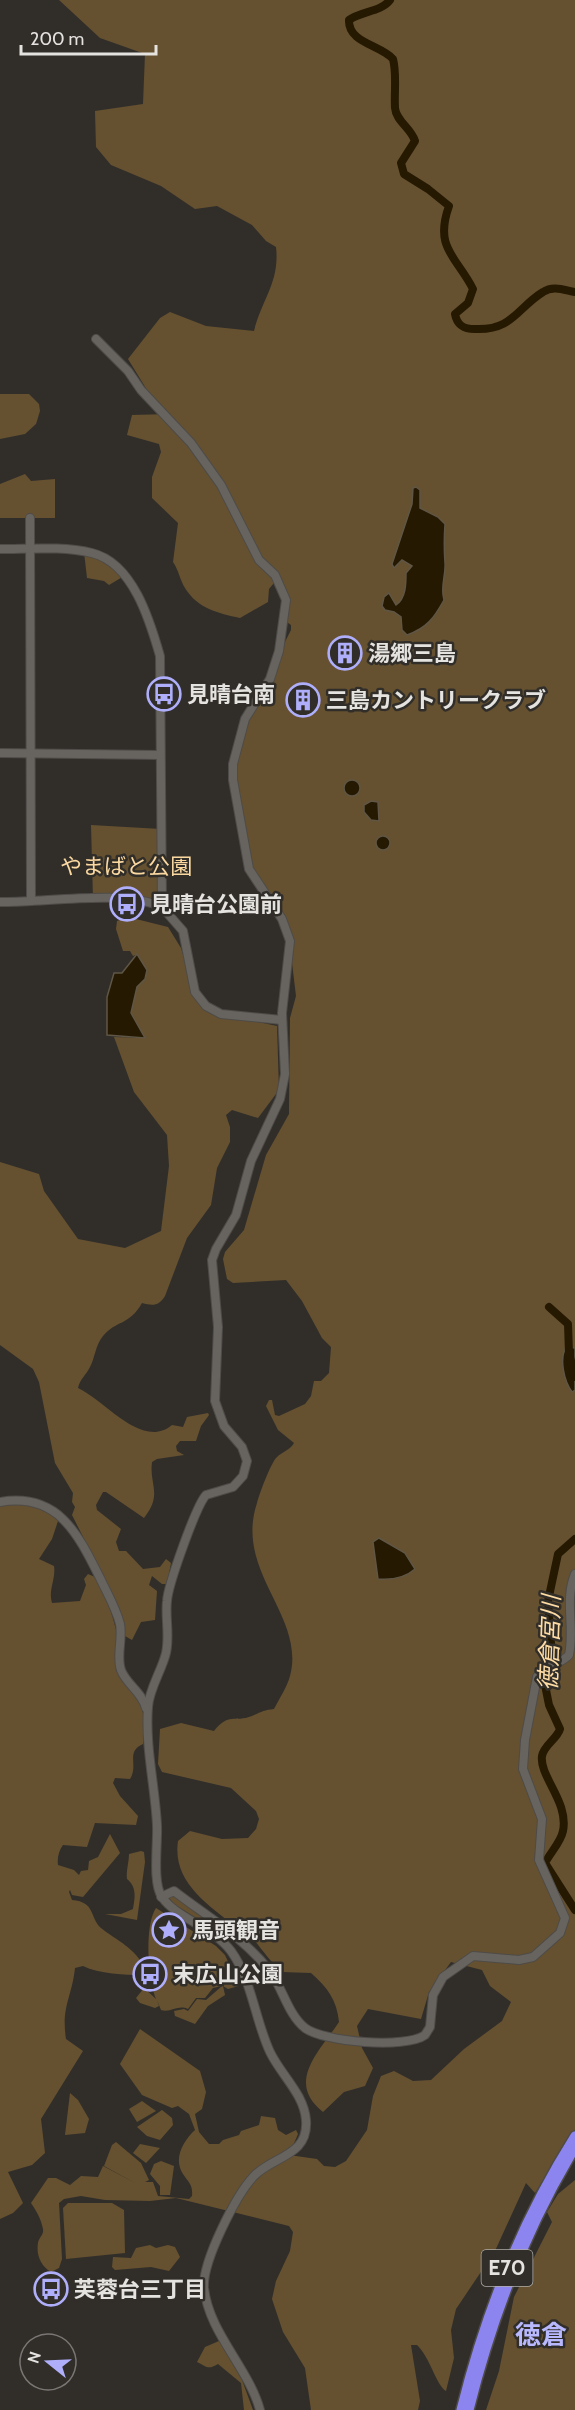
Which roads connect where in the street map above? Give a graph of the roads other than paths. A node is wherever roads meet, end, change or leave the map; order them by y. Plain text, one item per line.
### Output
1 (96, 339) dead end
2 (30, 518) dead end
3 (0, 549) edge
4 (32, 549) junction
5 (32, 752) junction
6 (0, 753) edge
7 (160, 755) junction
8 (0, 902) edge
9 (32, 902) junction
10 (162, 907) junction
11 (282, 1020) junction
12 (0, 1502) edge
13 (575, 1574) edge
14 (148, 1718) junction
15 (161, 1897) junction
16 (575, 2136) edge
17 (575, 2148) edge
18 (260, 2410) edge
19 (461, 2410) edge
20 (469, 2410) edge

1 - 11 street
2 - 4 street
3 - 4 street
4 - 5 street
4 - 7 street
5 - 6 street
5 - 7 street
5 - 9 street
7 - 10 street
8 - 9 street
9 - 10 street
10 - 11 street
11 - 14 street
12 - 14 street
13 - 15 street
14 - 15 street
15 - 18 street
16 - 19 highway, E70
17 - 20 highway, E70

